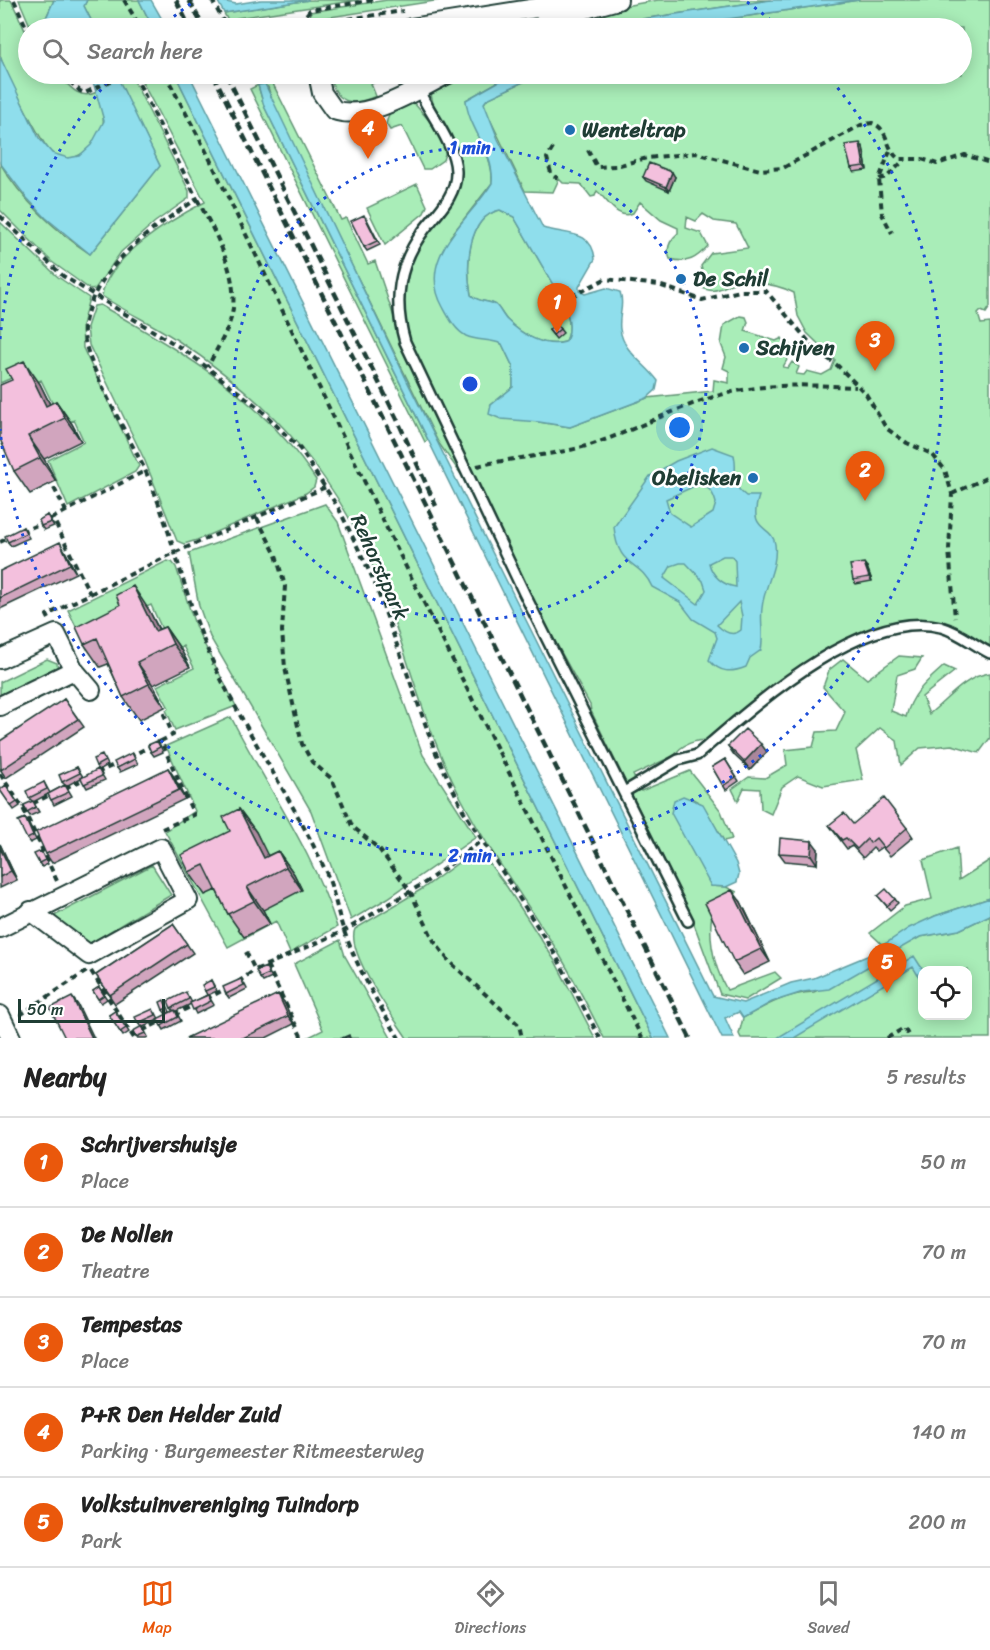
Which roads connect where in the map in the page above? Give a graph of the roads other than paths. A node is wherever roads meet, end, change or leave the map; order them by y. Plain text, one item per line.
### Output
1 (587, 0) edge
2 (618, 0) edge
3 (474, 18) edge
4 (556, 18) edge
5 (321, 84) edge
6 (428, 84) edge
7 (418, 89) junction
8 (990, 653) edge
9 (0, 659) edge
10 (74, 670) junction
11 (91, 690) dead end
12 (0, 706) edge
13 (624, 792) junction
14 (31, 911) junction
15 (688, 921) dead end
16 (0, 928) edge

1 - 3 street
2 - 4 street
5 - 7 street
6 - 7 street
7 - 13 lane
8 - 13 lane
9 - 10 street
10 - 11 street
10 - 12 street
13 - 15 lane
14 - 14 street
14 - 16 street

